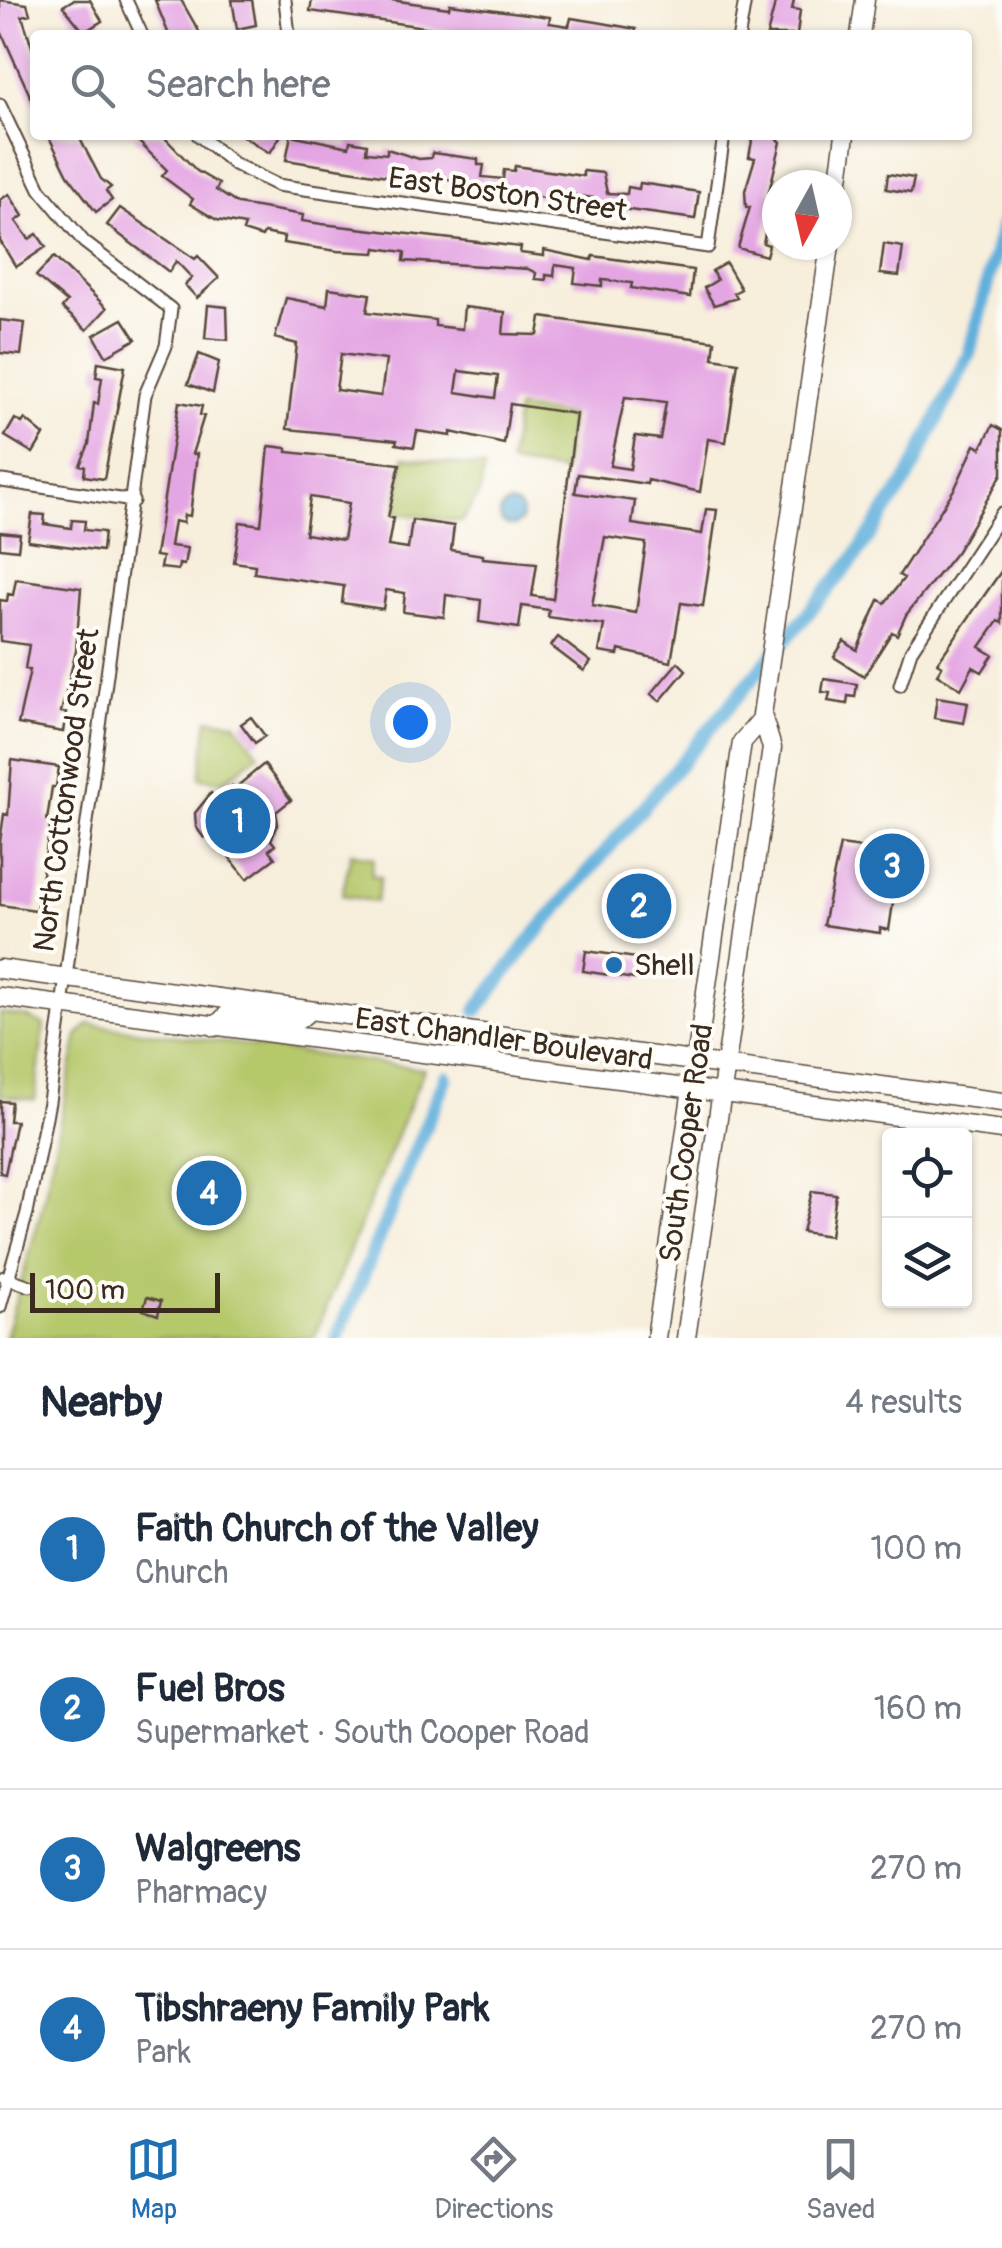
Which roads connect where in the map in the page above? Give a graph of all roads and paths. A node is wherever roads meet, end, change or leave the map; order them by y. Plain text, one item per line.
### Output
1 (126, 0) edge
2 (284, 0) edge
3 (744, 0) edge
4 (865, 0) edge
5 (140, 30) edge
6 (287, 30) edge
7 (740, 30) edge
8 (861, 30) edge
9 (0, 105) edge
10 (204, 140) edge
11 (723, 140) edge
12 (845, 140) edge
13 (841, 170) edge
14 (828, 260) edge
15 (2, 481) edge
16 (133, 501) junction
17 (1002, 513) edge
18 (900, 685) dead end
19 (762, 720) junction
20 (0, 969) edge
21 (65, 978) junction
22 (0, 998) edge
23 (62, 1005) junction
24 (309, 1010) junction
25 (215, 1027) junction
26 (696, 1062) junction
27 (725, 1066) junction
28 (692, 1092) junction
29 (721, 1096) junction
30 (1002, 1102) edge
31 (1002, 1130) edge
32 (4, 1277) edge
33 (30, 1286) dead end
34 (0, 1308) edge
35 (656, 1338) edge
36 (686, 1338) edge

1 - 5 street
2 - 6 street
3 - 7 street
4 - 8 main road
9 - 16 street, North Cottonwood Street
10 - 11 street, East Boston Street
12 - 13 main road
14 - 19 main road, South Cooper Road
15 - 16 street
16 - 21 street, North Cottonwood Street
17 - 18 street
19 - 26 main road, South Cooper Road
19 - 27 main road, South Cooper Road
20 - 21 main road, East Chandler Boulevard
21 - 23 street, North Cottonwood Street
21 - 24 main road, East Chandler Boulevard
22 - 23 main road, East Chandler Boulevard
23 - 25 main road, East Chandler Boulevard
23 - 32 street, North Cottonwood Street
24 - 25 main road
24 - 26 main road, East Chandler Boulevard
25 - 28 main road, East Chandler Boulevard
26 - 27 main road, East Chandler Boulevard
26 - 28 main road, South Cooper Road
27 - 29 main road, South Cooper Road
27 - 30 main road, East Chandler Boulevard
28 - 29 main road, East Chandler Boulevard
28 - 35 main road, South Cooper Road
29 - 31 main road, East Chandler Boulevard
29 - 36 main road, South Cooper Road
32 - 33 street
32 - 34 street, North Cottonwood Street

